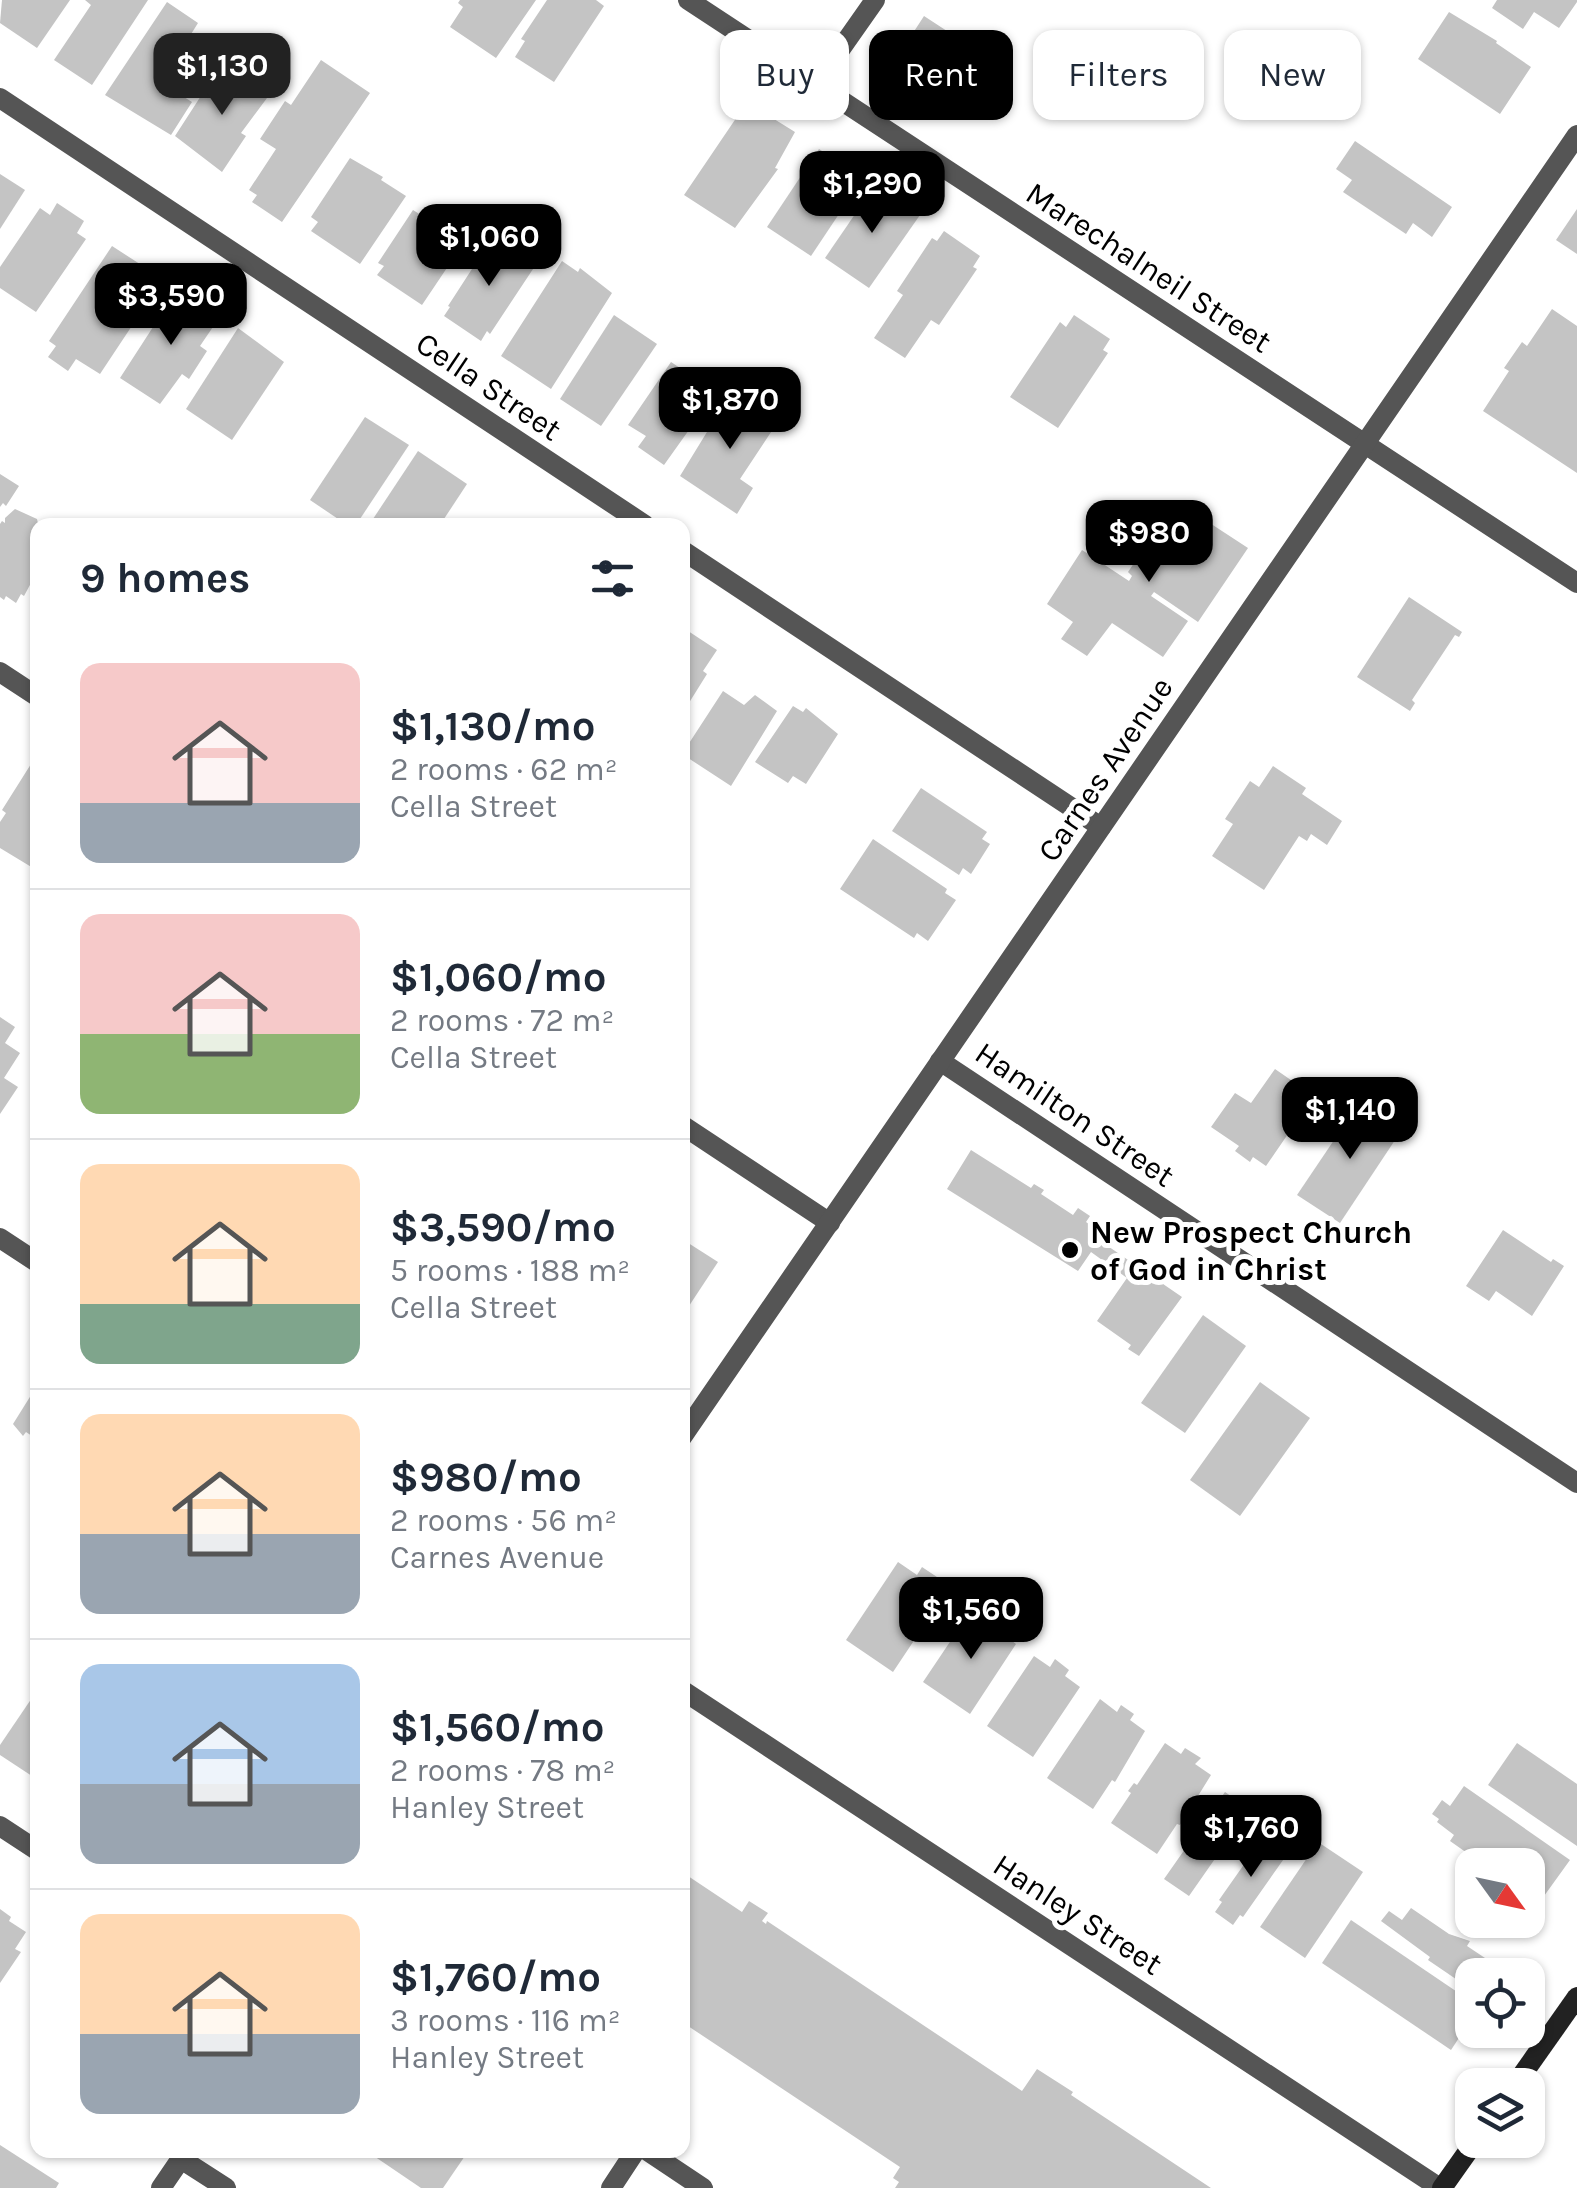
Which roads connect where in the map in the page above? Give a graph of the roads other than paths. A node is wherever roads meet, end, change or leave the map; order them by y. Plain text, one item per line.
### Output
1 (688, 0) edge
2 (875, 0) edge
3 (734, 30) edge
4 (849, 37) edge
5 (0, 98) edge
6 (849, 106) edge
7 (1577, 135) edge
8 (1364, 443) junction
9 (634, 518) edge
10 (690, 555) edge
11 (1577, 583) edge
12 (0, 672) edge
13 (30, 692) edge
14 (1102, 827) junction
15 (940, 1060) junction
16 (690, 1130) edge
17 (830, 1223) junction
18 (0, 1238) edge
19 (30, 1258) edge
20 (690, 1425) edge
21 (1577, 1483) edge
22 (690, 1695) edge
23 (0, 1826) edge
24 (30, 1845) edge
25 (1577, 1997) edge
26 (1527, 2068) edge
27 (181, 2158) edge
28 (189, 2158) edge
29 (631, 2158) edge
30 (658, 2158) edge
31 (1463, 2158) edge
32 (161, 2188) edge
33 (226, 2188) edge
34 (612, 2188) edge
35 (704, 2188) edge
36 (1441, 2188) edge

1 - 3 street, Marechalneil Street
2 - 4 street
5 - 9 street, Cella Street
6 - 8 street, Marechalneil Street
7 - 8 street, Carnes Avenue
8 - 11 street, Marechalneil Street
8 - 14 street, Carnes Avenue
10 - 14 street
12 - 13 street
14 - 15 street, Carnes Avenue
15 - 17 street, Carnes Avenue
15 - 21 street, Hamilton Street
16 - 17 street
17 - 20 street, Carnes Avenue
18 - 19 street
22 - 36 street, Hanley Street
23 - 24 street
25 - 26 street
27 - 32 street
28 - 33 street
29 - 34 street
30 - 35 street
31 - 36 street

